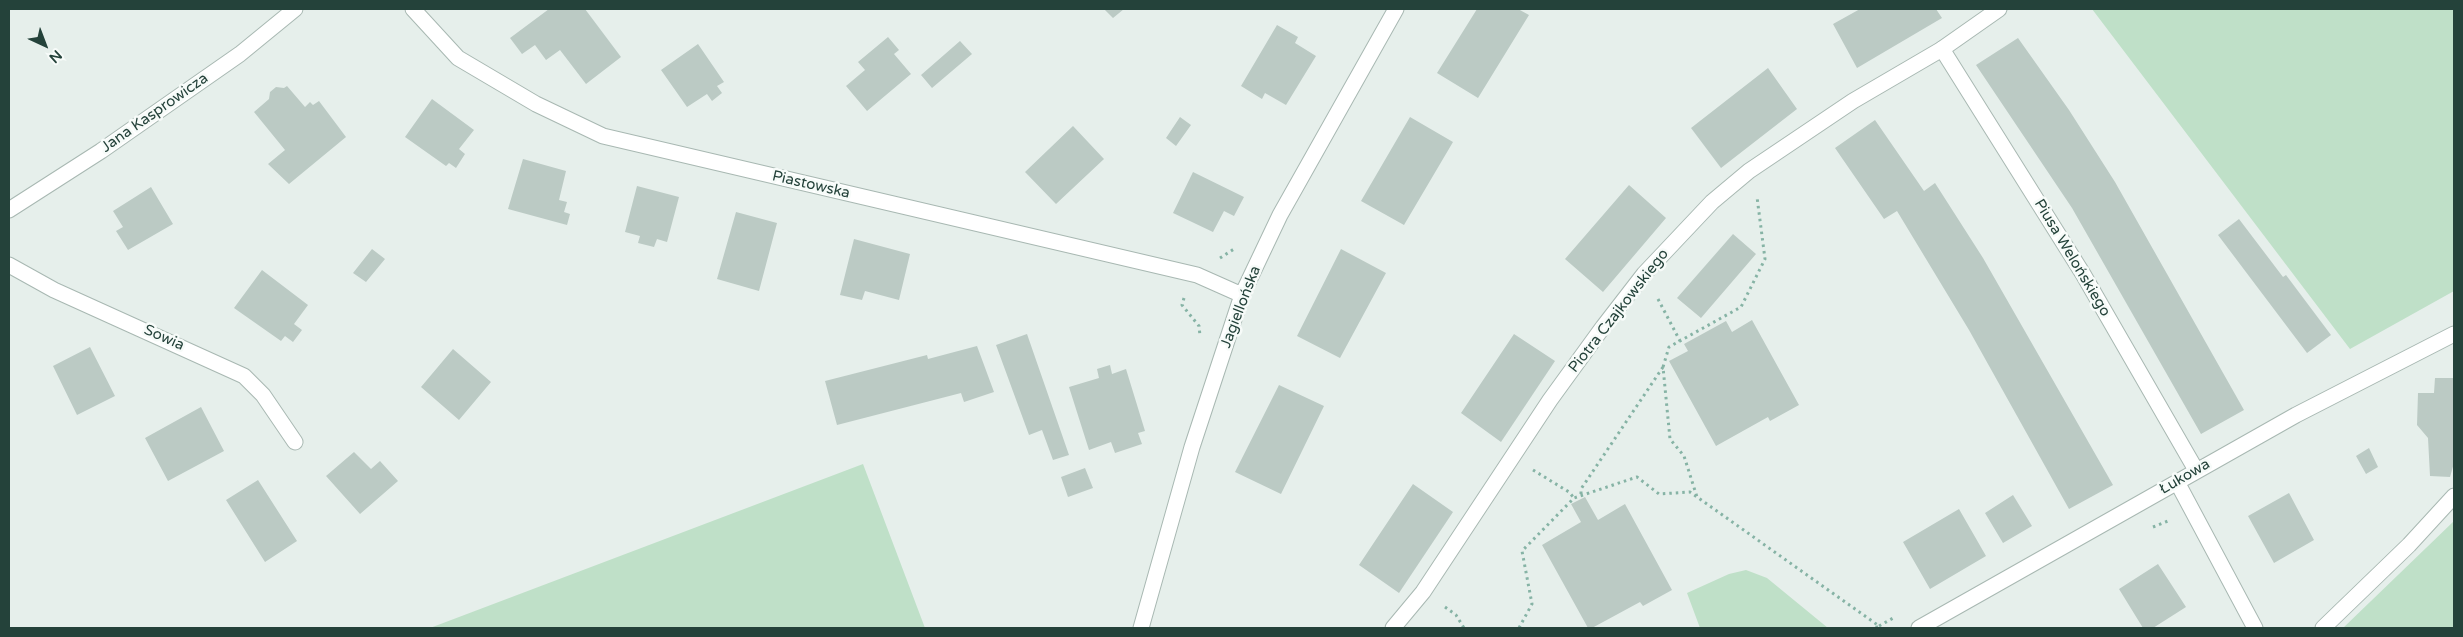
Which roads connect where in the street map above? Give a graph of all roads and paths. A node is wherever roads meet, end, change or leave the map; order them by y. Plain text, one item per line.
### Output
1 (295, 9) edge
2 (414, 9) edge
3 (1396, 9) edge
4 (1999, 9) edge
5 (1942, 49) junction
6 (1749, 171) junction
7 (9, 210) edge
8 (9, 265) edge
9 (1644, 274) junction
10 (1242, 295) junction
11 (2454, 334) edge
12 (1680, 341) junction
13 (1663, 367) junction
14 (295, 442) dead end
15 (1513, 458) junction
16 (2196, 470) junction
17 (2177, 482) junction
18 (1581, 494) junction
19 (2454, 496) edge
20 (1698, 497) junction
21 (1574, 498) junction
22 (1141, 628) edge
23 (1393, 628) edge
24 (1519, 628) edge
25 (1875, 628) edge
26 (1919, 628) edge
27 (2255, 628) edge
28 (2323, 628) edge

1 - 7 street, Jana Kasprowicza
2 - 10 street, Piastowska
3 - 10 street, Jagiellońska
4 - 5 street, Piotra Czajkowskiego
5 - 6 street, Piotra Czajkowskiego
5 - 16 street, Piusa Welońskiego
6 - 9 street, Piotra Czajkowskiego
6 - 12 path
8 - 14 street, Sowia
9 - 12 path
9 - 15 street, Piotra Czajkowskiego
10 - 22 street, Jagiellońska
11 - 16 street, Łukowa
12 - 13 path
13 - 18 path
13 - 20 path
15 - 21 path
15 - 23 street, Piotra Czajkowskiego
16 - 17 street, Łukowa
17 - 26 street, Łukowa
17 - 27 street
18 - 20 path
18 - 21 path
19 - 28 street
20 - 25 path
21 - 24 path

